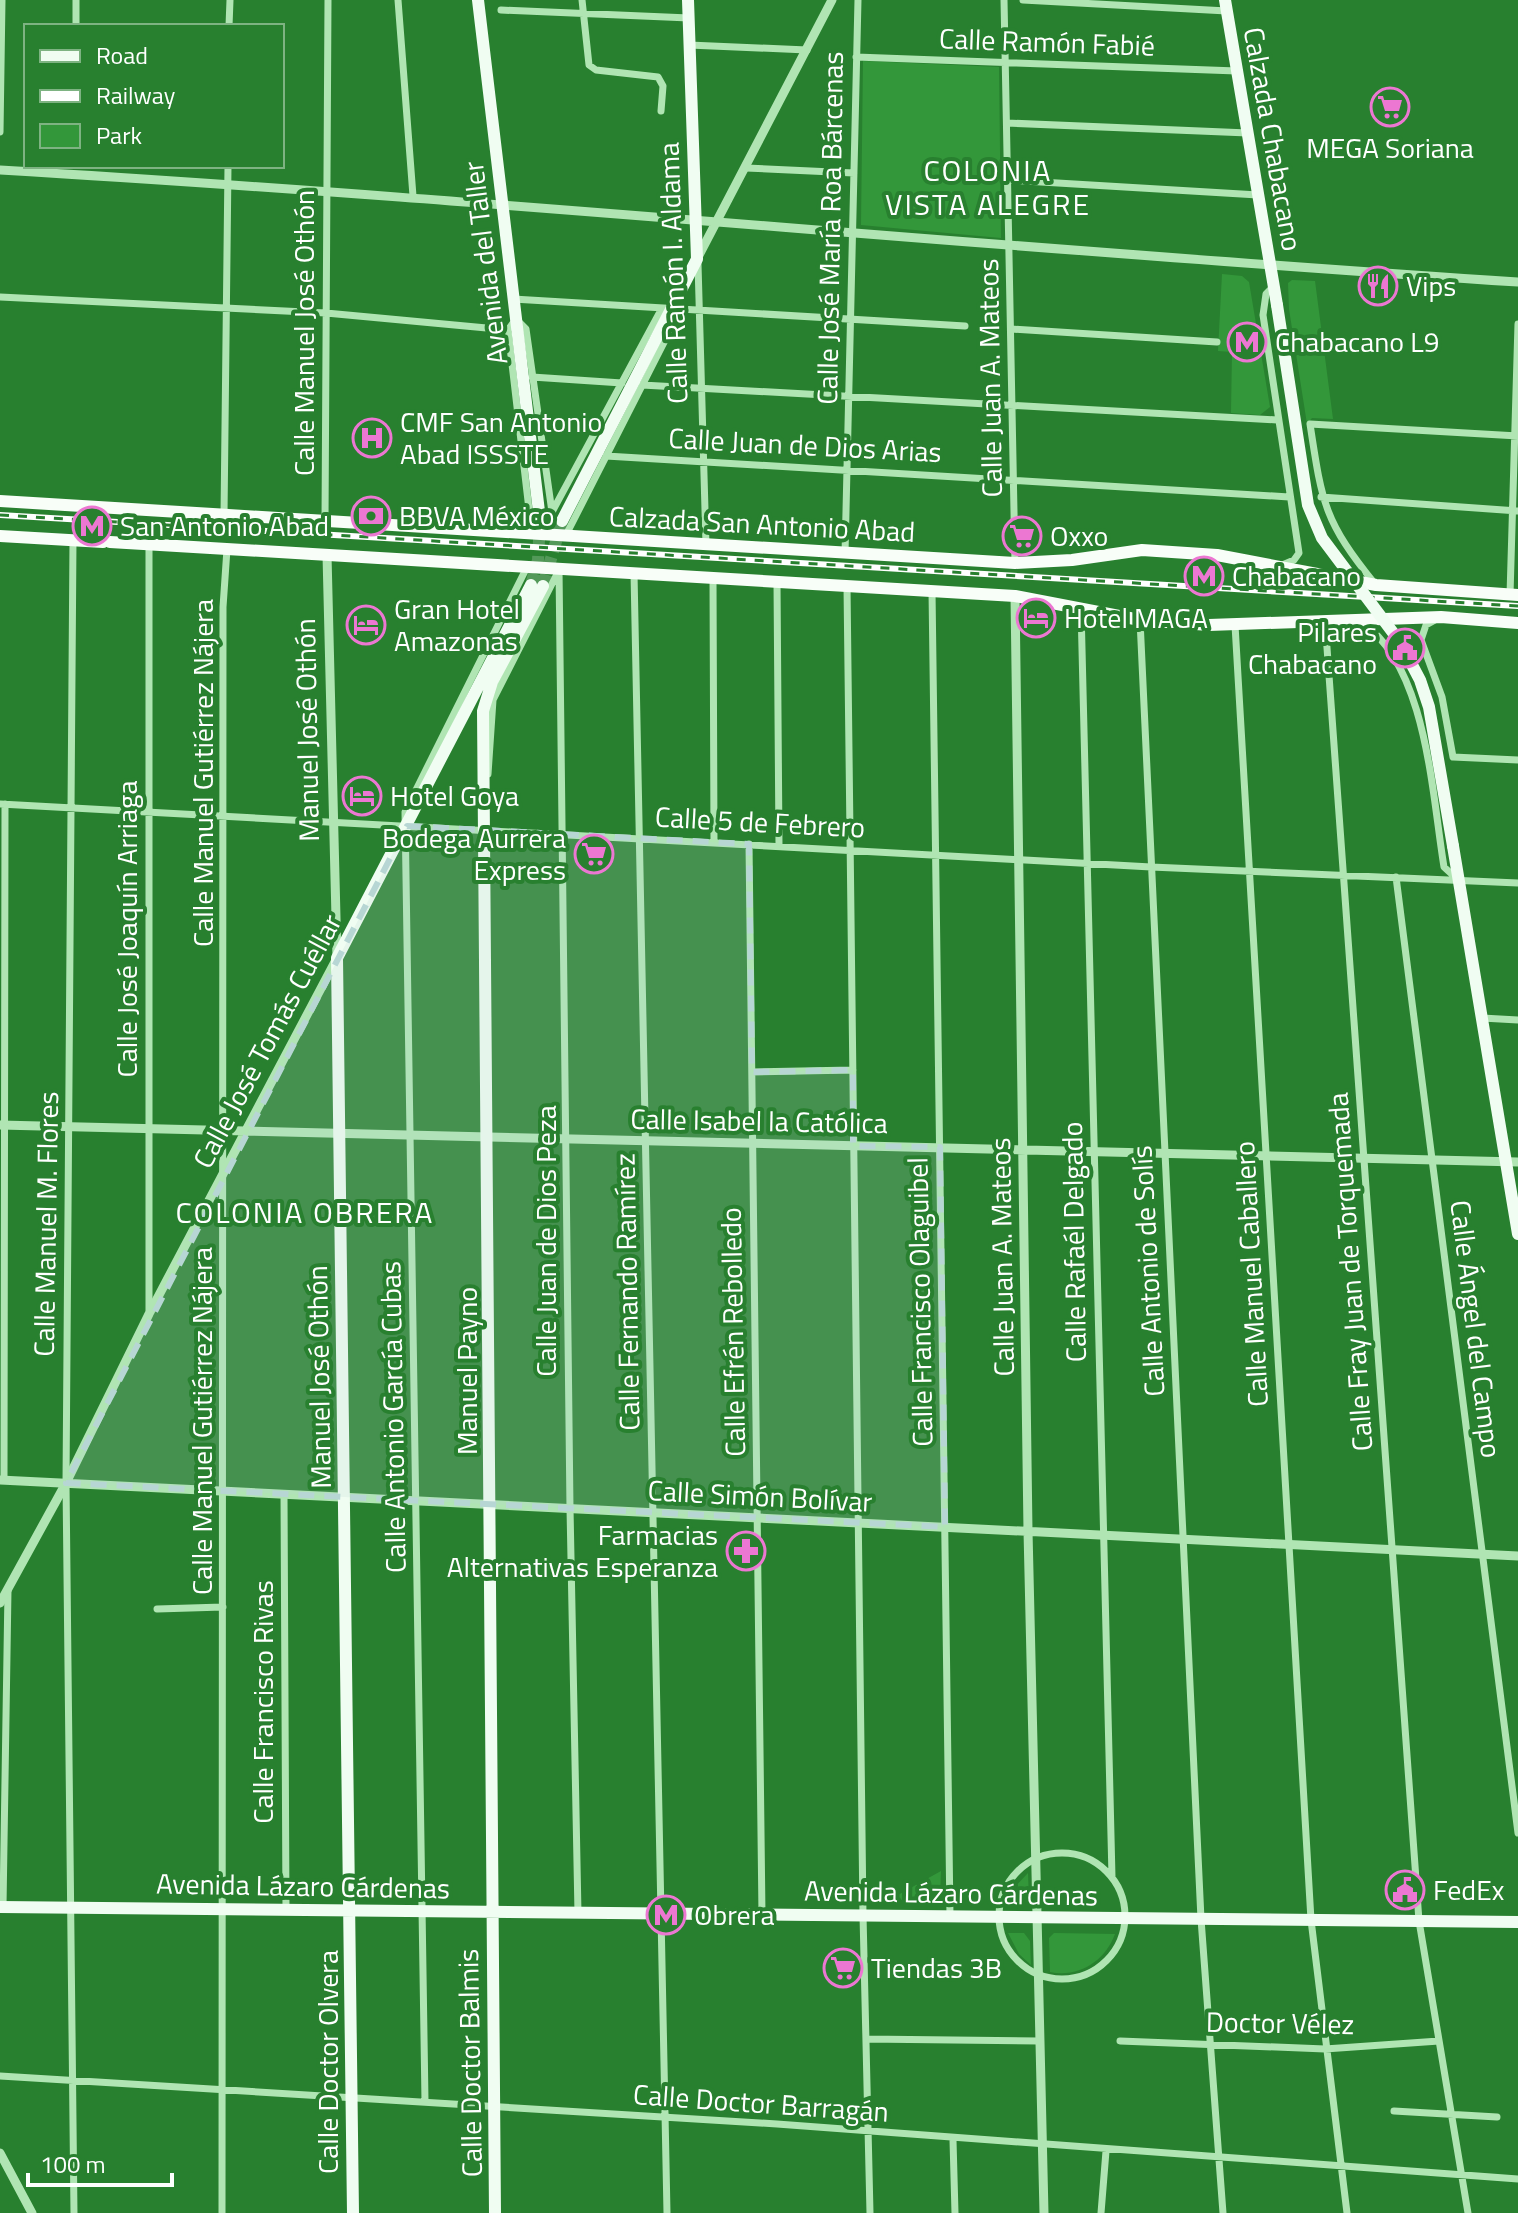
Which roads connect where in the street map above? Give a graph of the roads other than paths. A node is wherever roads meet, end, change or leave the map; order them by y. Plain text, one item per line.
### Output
1 (2, 0) edge
2 (76, 0) edge
3 (230, 0) edge
4 (328, 0) edge
5 (398, 0) edge
6 (478, 0) edge
7 (582, 0) edge
8 (688, 0) edge
9 (832, 0) edge
10 (858, 0) edge
11 (1004, 0) edge
12 (1023, 0) edge
13 (1226, 6) edge
14 (501, 10) dead end
15 (582, 14) junction
16 (689, 18) junction
17 (76, 24) edge
18 (229, 24) edge
19 (689, 45) junction
20 (807, 50) junction
21 (856, 57) junction
22 (1005, 62) junction
23 (1237, 71) junction
24 (661, 111) dead end
25 (1007, 123) junction
26 (0, 132) edge
27 (1248, 133) junction
28 (228, 168) edge
29 (746, 168) junction
30 (0, 170) edge
31 (73, 170) edge
32 (854, 173) junction
33 (1008, 180) junction
34 (228, 183) junction
35 (327, 191) junction
36 (1258, 195) junction
37 (413, 196) junction
38 (502, 203) junction
39 (695, 219) junction
40 (718, 221) junction
41 (852, 234) junction
42 (1009, 246) junction
43 (697, 259) junction
44 (1271, 267) junction
45 (1518, 282) edge
46 (1274, 286) junction
47 (0, 297) edge
48 (513, 299) junction
49 (226, 309) junction
50 (671, 310) junction
51 (700, 312) junction
52 (326, 313) junction
53 (850, 319) junction
54 (512, 324) junction
55 (1518, 324) edge
56 (965, 326) dead end
57 (1011, 329) junction
58 (1217, 342) dead end
59 (1518, 359) edge
60 (532, 377) junction
61 (622, 383) junction
62 (642, 385) junction
63 (700, 388) junction
64 (848, 396) junction
65 (1013, 405) junction
66 (1277, 420) junction
67 (1516, 436) edge
68 (606, 456) junction
69 (703, 461) junction
70 (847, 469) junction
71 (1015, 479) junction
72 (1289, 497) junction
73 (1321, 497) junction
74 (0, 501) edge
75 (1516, 511) edge
76 (224, 515) junction
77 (540, 520) tunnel mouth
78 (562, 521) tunnel mouth
79 (325, 522) junction
80 (532, 535) junction
81 (0, 536) edge
82 (565, 537) junction
83 (73, 540) junction
84 (149, 544) junction
85 (706, 545) junction
86 (227, 549) junction
87 (845, 554) junction
88 (327, 555) junction
89 (1015, 563) junction
90 (527, 567) junction
91 (1277, 567) junction
92 (559, 569) junction
93 (634, 573) junction
94 (713, 578) junction
95 (777, 582) junction
96 (1376, 585) junction
97 (847, 586) junction
98 (932, 591) junction
99 (1514, 595) edge
100 (1015, 596) junction
101 (1081, 606) junction
102 (1441, 617) junction
103 (1356, 618) junction
104 (1140, 620) junction
105 (1325, 620) junction
106 (1518, 623) edge
107 (1235, 625) junction
108 (1518, 760) edge
109 (485, 787) junction
110 (2, 804) edge
111 (73, 807) junction
112 (149, 811) junction
113 (225, 816) junction
114 (334, 821) junction
115 (407, 826) junction
116 (485, 830) junction
117 (563, 833) junction
118 (639, 838) junction
119 (714, 842) junction
120 (749, 844) junction
121 (779, 845) junction
122 (850, 849) junction
123 (935, 854) junction
124 (1019, 858) junction
125 (1087, 862) junction
126 (1151, 867) junction
127 (1249, 870) junction
128 (1343, 875) junction
129 (1396, 877) junction
130 (1459, 880) junction
131 (1518, 883) edge
132 (337, 958) junction
133 (1482, 1018) junction
134 (1518, 1020) edge
135 (853, 1070) junction
136 (752, 1072) junction
137 (2, 1125) edge
138 (69, 1127) junction
139 (150, 1129) junction
140 (225, 1131) junction
141 (248, 1131) junction
142 (339, 1134) junction
143 (413, 1135) junction
144 (489, 1137) junction
145 (567, 1139) junction
146 (646, 1141) junction
147 (753, 1143) junction
148 (853, 1146) junction
149 (940, 1147) junction
150 (1023, 1149) junction
151 (1094, 1152) junction
152 (1165, 1153) junction
153 (1266, 1157) junction
154 (1363, 1158) junction
155 (1432, 1160) junction
156 (1512, 1162) edge
157 (224, 1174) junction
158 (1518, 1234) edge
159 (149, 1314) junction
160 (2, 1480) edge
161 (66, 1483) junction
162 (224, 1492) junction
163 (284, 1494) junction
164 (345, 1497) junction
165 (415, 1501) junction
166 (492, 1505) junction
167 (570, 1508) junction
168 (654, 1513) junction
169 (757, 1518) junction
170 (858, 1522) junction
171 (945, 1527) junction
172 (1028, 1531) junction
173 (1104, 1536) junction
174 (1183, 1539) junction
175 (1289, 1544) junction
176 (1392, 1550) junction
177 (1482, 1555) junction
178 (1518, 1556) edge
179 (8, 1589) junction
180 (0, 1603) edge
181 (223, 1607) junction
182 (157, 1609) dead end
183 (1518, 1833) edge
184 (1036, 1858) junction
185 (1112, 1877) junction
186 (2, 1907) edge
187 (70, 1908) junction
188 (223, 1909) junction
189 (286, 1910) junction
190 (351, 1911) junction
191 (422, 1911) junction
192 (492, 1912) junction
193 (578, 1913) junction
194 (663, 1914) junction
195 (762, 1915) junction
196 (863, 1915) junction
197 (950, 1916) junction
198 (999, 1917) junction
199 (1037, 1917) junction
200 (1125, 1918) junction
201 (1201, 1919) junction
202 (1311, 1920) junction
203 (1419, 1921) junction
204 (1518, 1922) edge
205 (1038, 1974) junction
206 (866, 2039) junction
207 (1039, 2041) junction
208 (1120, 2041) dead end
209 (1439, 2041) junction
210 (1210, 2045) junction
211 (1325, 2049) junction
212 (0, 2076) edge
213 (72, 2080) junction
214 (222, 2089) junction
215 (353, 2097) junction
216 (425, 2101) junction
217 (495, 2108) junction
218 (1394, 2111) dead end
219 (1451, 2114) junction
220 (665, 2117) junction
221 (1497, 2117) dead end
222 (868, 2131) junction
223 (953, 2140) junction
224 (1041, 2145) junction
225 (1106, 2151) junction
226 (0, 2153) edge
227 (1219, 2159) junction
228 (1340, 2167) junction
229 (1461, 2175) junction
230 (1518, 2179) edge
231 (32, 2213) edge
232 (74, 2213) edge
233 (222, 2213) edge
234 (353, 2213) edge
235 (495, 2213) edge
236 (667, 2213) edge
237 (870, 2213) edge
238 (955, 2213) edge
239 (1044, 2213) edge
240 (1101, 2213) edge
241 (1223, 2213) edge
242 (1347, 2213) edge
243 (1468, 2213) edge

1 - 26 street
2 - 17 street
3 - 18 street
4 - 35 street, Calle Manuel José Othón
5 - 37 street
6 - 38 main road, Avenida del Taller
7 - 15 street
8 - 16 main road, Calle Ramón I. Aldama
9 - 20 street
10 - 21 street, Calle José María Roa Bárcenas
11 - 22 street, Calle Juan A. Mateos
12 - 13 street
13 - 23 main road, Calzada Chabacano
14 - 15 street
15 - 16 street
15 - 24 street
16 - 19 main road, Calle Ramón I. Aldama
19 - 20 street
19 - 39 main road, Calle Ramón I. Aldama
20 - 29 street
21 - 22 street, Calle Ramón Fabié
21 - 32 street, Calle José María Roa Bárcenas
22 - 23 street, Calle Ramón Fabié
22 - 25 street, Calle Juan A. Mateos
23 - 27 main road, Calzada Chabacano
25 - 27 street
25 - 33 street, Calle Juan A. Mateos
27 - 36 main road, Calzada Chabacano
28 - 34 street
29 - 32 street
29 - 40 street
30 - 31 street
31 - 34 street
32 - 41 street, Calle José María Roa Bárcenas
33 - 36 street
33 - 42 street, Calle Juan A. Mateos
34 - 35 street
34 - 49 street
35 - 37 street
35 - 52 street, Calle Manuel José Othón
36 - 44 main road, Calzada Chabacano
37 - 38 street
38 - 39 street
38 - 48 main road, Avenida del Taller
39 - 40 street
39 - 43 main road, Calle Ramón I. Aldama
40 - 41 street
40 - 43 street
41 - 42 street
41 - 53 street, Calle José María Roa Bárcenas
42 - 44 street
42 - 57 street, Calle Juan A. Mateos
43 - 50 main road
43 - 51 street, Calle Ramón I. Aldama
44 - 45 street
44 - 46 main road, Calzada Chabacano
46 - 66 street, Calzada Chabacano
46 - 130 main road, Calzada Chabacano, bridge
47 - 49 street
48 - 50 street
48 - 54 main road, Avenida del Taller
49 - 52 street
49 - 76 street
50 - 51 street
50 - 61 street
50 - 62 street
50 - 78 main road
51 - 53 street
51 - 63 street, Calle Ramón I. Aldama
52 - 54 street
52 - 79 street, Calle Manuel José Othón
53 - 56 street
53 - 64 street, Calle José María Roa Bárcenas
54 - 60 street
54 - 77 main road, Avenida del Taller
54 - 80 street
55 - 59 street
57 - 58 street
57 - 65 street, Calle Juan A. Mateos
59 - 67 street
60 - 61 street
60 - 61 street
62 - 63 street
62 - 68 street
63 - 64 street
63 - 69 street, Calle Ramón I. Aldama
64 - 65 street
64 - 70 street, Calle José María Roa Bárcenas
65 - 66 street
65 - 71 street, Calle Juan A. Mateos
66 - 72 street, Calzada Chabacano
67 - 73 street
67 - 75 street
68 - 69 street, Calle Juan de Dios Arias
68 - 82 street
69 - 70 street, Calle Juan de Dios Arias
69 - 85 street, Calle Ramón I. Aldama
70 - 71 street, Calle Juan de Dios Arias
70 - 87 street, Calle José María Roa Bárcenas
71 - 72 street, Calle Juan de Dios Arias
71 - 89 street, Calle Juan A. Mateos
72 - 91 street, Calzada Chabacano
73 - 75 street
73 - 96 street
74 - 76 highway, Calzada San Antonio Abad
75 - 99 street
76 - 79 highway, Calzada San Antonio Abad
79 - 80 highway, Calzada San Antonio Abad
80 - 82 highway, Calzada San Antonio Abad
81 - 83 highway, Calzada San Antonio Abad
82 - 85 highway, Calzada San Antonio Abad
83 - 84 highway, Calzada San Antonio Abad
83 - 111 street, Calle Manuel M. Flores
84 - 86 highway, Calzada San Antonio Abad
84 - 112 street, Calle José Joaquín Arriaga
85 - 87 highway, Calzada San Antonio Abad
86 - 88 highway, Calzada San Antonio Abad
86 - 113 street, Calle Manuel Gutiérrez Nájera
87 - 89 highway, Calzada San Antonio Abad
88 - 90 highway, Calzada San Antonio Abad
88 - 114 street, Manuel José Othón
89 - 91 highway, Calzada San Antonio Abad
90 - 92 highway, Calzada San Antonio Abad
90 - 115 street, Calle Antonio García Cubas
91 - 96 highway, Calzada San Antonio Abad
92 - 93 highway, Calzada San Antonio Abad
92 - 109 street
92 - 117 street, Calle Juan de Dios Peza
93 - 94 highway, Calzada San Antonio Abad
93 - 118 street, Calle Fernando Ramírez
94 - 95 highway, Calzada San Antonio Abad
94 - 119 street
95 - 97 highway, Calzada San Antonio Abad
95 - 121 street
96 - 99 highway, Calzada San Antonio Abad
97 - 98 highway, Calzada San Antonio Abad
97 - 122 street
98 - 100 highway, Calzada San Antonio Abad
98 - 123 street, Calle Francisco Olaguibel
100 - 101 highway, Calzada San Antonio Abad
100 - 124 street, Calle Juan A. Mateos
101 - 104 highway, Calzada San Antonio Abad
101 - 125 street, Calle Rafaél Delgado
102 - 103 highway, Calzada San Antonio Abad
102 - 106 highway, Calzada San Antonio Abad
102 - 108 street
103 - 105 highway, Calzada San Antonio Abad
103 - 130 street
104 - 107 highway, Calzada San Antonio Abad
104 - 126 street, Calle Antonio de Solís
105 - 107 highway, Calzada San Antonio Abad
105 - 128 street, Calle Fray Juan de Torquemada
107 - 127 street, Calle Manuel Caballero
109 - 115 main road, Calle José Tomás Cuéllar
109 - 116 main road, Calle José Tomás Cuéllar
110 - 111 street, Calle 5 de Febrero
110 - 137 street
111 - 112 street, Calle 5 de Febrero
111 - 138 street, Calle Manuel M. Flores
112 - 113 street, Calle 5 de Febrero
112 - 139 street, Calle José Joaquín Arriaga
113 - 114 street, Calle 5 de Febrero
113 - 140 street, Calle Manuel Gutiérrez Nájera
114 - 115 street, Calle 5 de Febrero
114 - 132 street, Manuel José Othón
115 - 116 street, Calle 5 de Febrero
115 - 132 main road, Calle José Tomás Cuéllar
115 - 143 street, Calle Antonio García Cubas
116 - 117 street, Calle 5 de Febrero
116 - 144 main road, Manuel Payno
117 - 118 street, Calle 5 de Febrero
117 - 145 street, Calle Juan de Dios Peza
118 - 119 street, Calle 5 de Febrero
118 - 146 street, Calle Fernando Ramírez
119 - 120 street, Calle 5 de Febrero
120 - 121 street, Calle 5 de Febrero
120 - 136 street, Calle Efrén Rebolledo
121 - 122 street, Calle 5 de Febrero
122 - 123 street, Calle 5 de Febrero
122 - 135 street
123 - 124 street, Calle 5 de Febrero
123 - 149 street, Calle Francisco Olaguibel
124 - 125 street, Calle 5 de Febrero
124 - 150 street, Calle Juan A. Mateos
125 - 126 street, Calle 5 de Febrero
125 - 151 street, Calle Rafaél Delgado
126 - 127 street, Calle 5 de Febrero
126 - 152 street, Calle Antonio de Solís
127 - 128 street, Calle 5 de Febrero
127 - 153 street, Calle Manuel Caballero
128 - 129 street, Calle 5 de Febrero
128 - 154 street, Calle Fray Juan de Torquemada
129 - 130 street, Calle 5 de Febrero
129 - 155 street, Calle Ángel del Campo
130 - 131 street, Calle 5 de Febrero
130 - 133 main road, Calzada Chabacano
132 - 141 street, Calle José Tomás Cuéllar
132 - 142 main road, Manuel José Othón
133 - 134 street
133 - 156 main road, Calzada Chabacano
135 - 136 street
135 - 148 street
136 - 147 street, Calle Efrén Rebolledo
137 - 138 street, Calle Isabel la Católica
137 - 160 street
138 - 139 street, Calle Isabel la Católica
138 - 161 street, Calle Manuel M. Flores
139 - 140 street, Calle Isabel la Católica
139 - 159 street, Calle José Joaquín Arriaga
140 - 141 street, Calle Isabel la Católica
140 - 157 street, Calle Manuel Gutiérrez Nájera
141 - 142 street, Calle Isabel la Católica
141 - 157 street, Calle José Tomás Cuéllar
142 - 143 street, Calle Isabel la Católica
142 - 164 main road, Manuel José Othón
143 - 144 street, Calle Isabel la Católica
143 - 165 street, Calle Antonio García Cubas
144 - 145 street, Calle Isabel la Católica
144 - 166 main road, Manuel Payno
145 - 146 street, Calle Isabel la Católica
145 - 167 street, Calle Juan de Dios Peza
146 - 147 street, Calle Isabel la Católica
146 - 168 street, Calle Fernando Ramírez
147 - 148 street, Calle Isabel la Católica
147 - 169 street, Calle Efrén Rebolledo
148 - 149 street, Calle Isabel la Católica
148 - 170 street
149 - 150 street, Calle Isabel la Católica
149 - 171 street, Calle Francisco Olaguibel
150 - 151 street, Calle Isabel la Católica
150 - 172 street, Calle Juan A. Mateos
151 - 152 street, Calle Isabel la Católica
151 - 173 street, Calle Rafaél Delgado
152 - 153 street, Calle Isabel la Católica
152 - 174 street, Calle Antonio de Solís
153 - 154 street, Calle Isabel la Católica
153 - 175 street, Calle Manuel Caballero
154 - 155 street, Calle Isabel la Católica
154 - 176 street, Calle Fray Juan de Torquemada
155 - 156 street, Calle Isabel la Católica
155 - 177 street, Calle Ángel del Campo
156 - 158 main road, Calzada Chabacano
157 - 159 street, Calle José Tomás Cuéllar
157 - 162 street, Calle Manuel Gutiérrez Nájera
159 - 161 street, Calle José Tomás Cuéllar
160 - 161 street, Calle Simón Bolívar
161 - 162 street, Calle Simón Bolívar
161 - 179 street, Calle José Tomás Cuéllar
161 - 187 street, Calle Manuel M. Flores
162 - 163 street, Calle Simón Bolívar
162 - 181 street, Calle Manuel Gutiérrez Nájera
163 - 164 street, Calle Simón Bolívar
163 - 189 street, Calle Francisco Rivas
164 - 165 street, Calle Simón Bolívar
164 - 190 main road, Manuel José Othón
165 - 166 street, Calle Simón Bolívar
165 - 191 street, Calle Antonio García Cubas
166 - 167 street, Calle Simón Bolívar
166 - 192 main road, Manuel Payno
167 - 168 street, Calle Simón Bolívar
167 - 193 street, Calle Juan de Dios Peza
168 - 169 street, Calle Simón Bolívar
168 - 194 street, Calle Fernando Ramírez
169 - 170 street, Calle Simón Bolívar
169 - 195 street, Calle Efrén Rebolledo
170 - 171 street, Calle Simón Bolívar
170 - 196 street
171 - 172 street, Calle Simón Bolívar
171 - 197 street, Calle Francisco Olaguibel
172 - 173 street, Calle Simón Bolívar
172 - 184 street, Calle Juan A. Mateos
173 - 174 street, Calle Simón Bolívar
173 - 185 street, Calle Rafaél Delgado
174 - 175 street, Calle Simón Bolívar
174 - 201 street, Calle Antonio de Solís
175 - 176 street, Calle Simón Bolívar
175 - 202 street, Calle Manuel Caballero
176 - 177 street, Calle Simón Bolívar
176 - 203 street, Calle Fray Juan de Torquemada
177 - 178 street, Calle Simón Bolívar
177 - 183 street, Calle Ángel del Campo
179 - 180 street, Calle José Tomás Cuéllar
179 - 186 street
181 - 182 street
181 - 188 street, Calle Manuel Gutiérrez Nájera
184 - 185 street
184 - 198 street
184 - 199 street, Calle Juan A. Mateos
185 - 200 street, Calle Rafaél Delgado
186 - 187 main road, Avenida Lázaro Cárdenas
187 - 188 main road, Avenida Lázaro Cárdenas
187 - 213 street, Calle Manuel M. Flores
188 - 189 main road, Avenida Lázaro Cárdenas
188 - 214 street, Calle Manuel Gutiérrez Nájera
189 - 190 main road, Avenida Lázaro Cárdenas
190 - 191 main road, Avenida Lázaro Cárdenas
190 - 215 main road, Calle Doctor Olvera
191 - 192 main road, Avenida Lázaro Cárdenas
191 - 216 street, Calle Antonio García Cubas
192 - 193 main road, Avenida Lázaro Cárdenas
192 - 217 main road, Calle Doctor Balmis
193 - 194 main road, Avenida Lázaro Cárdenas
194 - 195 main road, Avenida Lázaro Cárdenas
194 - 220 street, Calle Fernando Ramírez
195 - 196 main road, Avenida Lázaro Cárdenas
196 - 197 main road, Avenida Lázaro Cárdenas
196 - 206 street
197 - 198 main road, Avenida Lázaro Cárdenas
198 - 199 main road, Avenida Lázaro Cárdenas
198 - 205 street
199 - 200 main road, Avenida Lázaro Cárdenas
199 - 205 street, Calle Juan A. Mateos
200 - 201 main road, Avenida Lázaro Cárdenas
200 - 205 street
201 - 202 main road, Avenida Lázaro Cárdenas
201 - 210 street, Calle Antonio de Solís
202 - 203 main road, Avenida Lázaro Cárdenas
202 - 211 street, Calle Manuel Caballero
203 - 204 main road, Avenida Lázaro Cárdenas
203 - 209 street, Calle Fray Juan de Torquemada
205 - 207 street, Calle Juan A. Mateos
206 - 207 street
206 - 222 street
207 - 224 street, Calle Juan A. Mateos
208 - 210 street, Doctor Vélez
209 - 211 street, Doctor Vélez
209 - 219 street, Calle Fray Juan de Torquemada
210 - 211 street, Doctor Vélez
210 - 227 street, Calle Antonio de Solís
211 - 228 street, Calle Manuel Caballero
212 - 213 street, Calle Doctor Barragán
213 - 214 street, Calle Doctor Barragán
213 - 232 street, Calle Manuel M. Flores
214 - 215 street, Calle Doctor Barragán
214 - 233 street, Calle Manuel Gutiérrez Nájera
215 - 216 street, Calle Doctor Barragán
215 - 234 main road, Calle Doctor Olvera
216 - 217 street, Calle Doctor Barragán
217 - 220 street, Calle Doctor Barragán
217 - 235 main road, Calle Doctor Balmis
218 - 219 street
219 - 221 street
219 - 229 street, Calle Fray Juan de Torquemada
220 - 222 street, Calle Doctor Barragán
220 - 236 street, Calle Fernando Ramírez
222 - 223 street, Calle Doctor Barragán
222 - 237 street
223 - 224 street, Calle Doctor Barragán
223 - 238 street
224 - 225 street, Calle Doctor Barragán
224 - 239 street, Calle Juan A. Mateos
225 - 227 street, Calle Doctor Barragán
225 - 240 street
226 - 231 street
227 - 228 street, Calle Doctor Barragán
227 - 241 street, Calle Antonio de Solís
228 - 229 street, Calle Doctor Barragán
228 - 242 street, Calle Manuel Caballero
229 - 230 street, Calle Doctor Barragán
229 - 243 street, Calle Fray Juan de Torquemada

